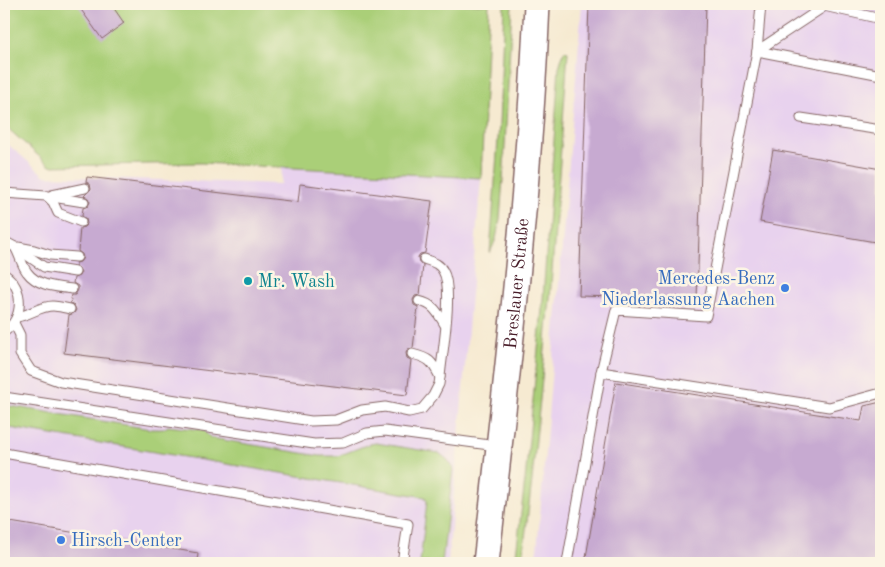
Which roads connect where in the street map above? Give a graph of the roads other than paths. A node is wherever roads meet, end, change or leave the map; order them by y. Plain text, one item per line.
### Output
1 (536, 4) edge
2 (762, 4) edge
3 (826, 5) edge
4 (881, 19) edge
5 (757, 51) junction
6 (881, 75) edge
7 (800, 118) dead end
8 (881, 130) edge
9 (86, 188) dead end
10 (4, 193) edge
11 (46, 196) junction
12 (84, 202) dead end
13 (81, 222) dead end
14 (4, 241) edge
15 (15, 247) junction
16 (77, 257) dead end
17 (424, 259) dead end
18 (75, 272) dead end
19 (4, 274) edge
20 (72, 289) dead end
21 (419, 301) dead end
22 (70, 309) dead end
23 (16, 320) junction
24 (445, 325) junction
25 (4, 332) edge
26 (412, 354) dead end
27 (601, 372) junction
28 (440, 377) junction
29 (881, 393) edge
30 (4, 397) edge
31 (499, 446) junction
32 (4, 454) edge
33 (402, 563) edge
34 (486, 563) edge
35 (567, 563) edge

1 - 31 main road, Breslauer Straße
2 - 5 lane
3 - 4 lane
3 - 5 lane
5 - 6 lane
5 - 27 lane
7 - 8 lane
9 - 11 lane
10 - 11 lane
11 - 12 lane
11 - 13 lane
14 - 15 lane
15 - 16 lane
15 - 18 lane
15 - 20 lane
17 - 24 lane
19 - 23 lane
21 - 24 lane
22 - 23 lane
23 - 25 lane
23 - 28 lane
24 - 28 lane
26 - 28 lane
27 - 29 lane
27 - 35 lane
30 - 31 lane
31 - 34 main road, Breslauer Straße
32 - 33 lane

